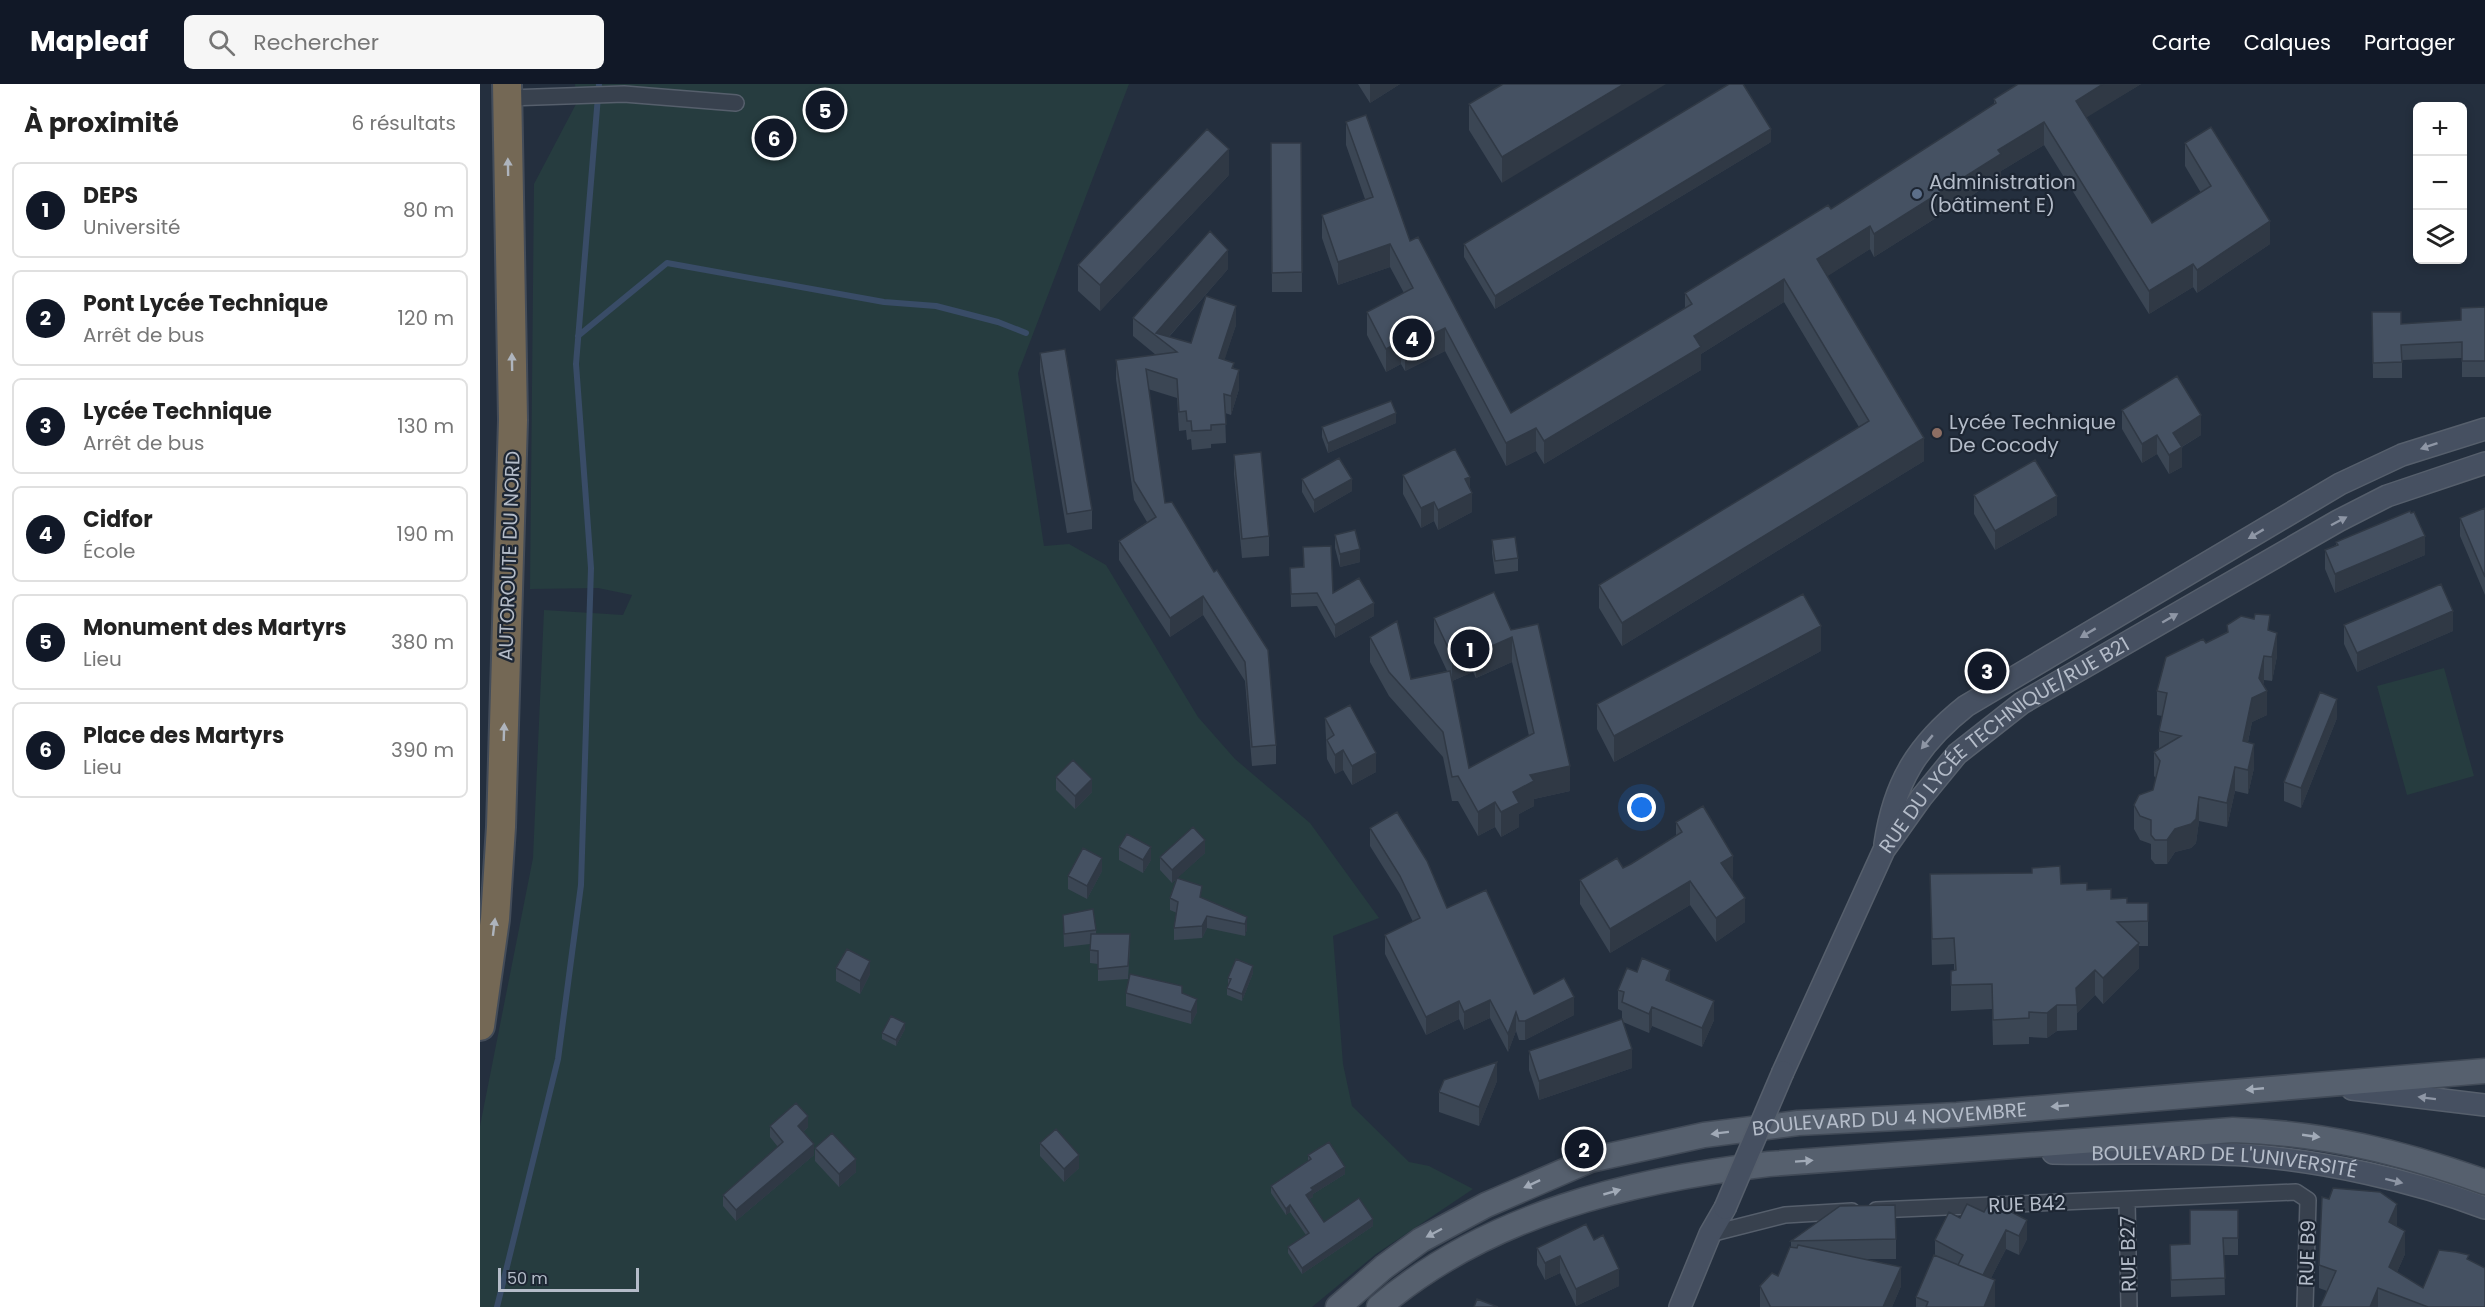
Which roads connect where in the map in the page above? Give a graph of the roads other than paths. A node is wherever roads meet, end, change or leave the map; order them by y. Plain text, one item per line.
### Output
1 (507, 91) edge
2 (736, 104) dead end
3 (2485, 429) edge
4 (2485, 463) edge
5 (1884, 850) junction
6 (480, 1026) edge
7 (2485, 1071) edge
8 (2313, 1084) junction
9 (2186, 1094) junction
10 (2485, 1104) edge
11 (2188, 1132) junction
12 (1960, 1151) junction
13 (2485, 1182) edge
14 (2308, 1200) joint
15 (2127, 1201) junction
16 (2485, 1208) edge
17 (1710, 1234) junction
18 (1338, 1307) edge
19 (1379, 1307) edge
20 (1680, 1307) edge
21 (2129, 1307) edge
22 (2305, 1307) edge

1 - 2 street
6 -> 1 highway, AUTOROUTE DU NORD
3 -> 5 street, RUE DU LYCÉE TECHNIQUE/RUE B21
5 -> 4 street, RUE DU LYCÉE TECHNIQUE/RUE B21
5 - 17 street, bridge
7 - 8 main road, BOULEVARD DU 4 NOVEMBRE
8 -> 9 main road, BOULEVARD DU 4 NOVEMBRE
10 -> 8 street
9 - 11 main road
9 -> 18 main road, BOULEVARD DU 4 NOVEMBRE
11 - 12 main road, BOULEVARD DU 4 NOVEMBRE
11 -> 13 main road, BOULEVARD DU 4 NOVEMBRE
12 -> 16 street, BOULEVARD DE L'UNIVERSITÉ
19 -> 12 main road, BOULEVARD DU 4 NOVEMBRE
14 - 15 street, RUE B42
14 - 22 street, RUE B9
15 - 17 street, RUE B42
15 - 21 street, RUE B27
17 - 20 street

